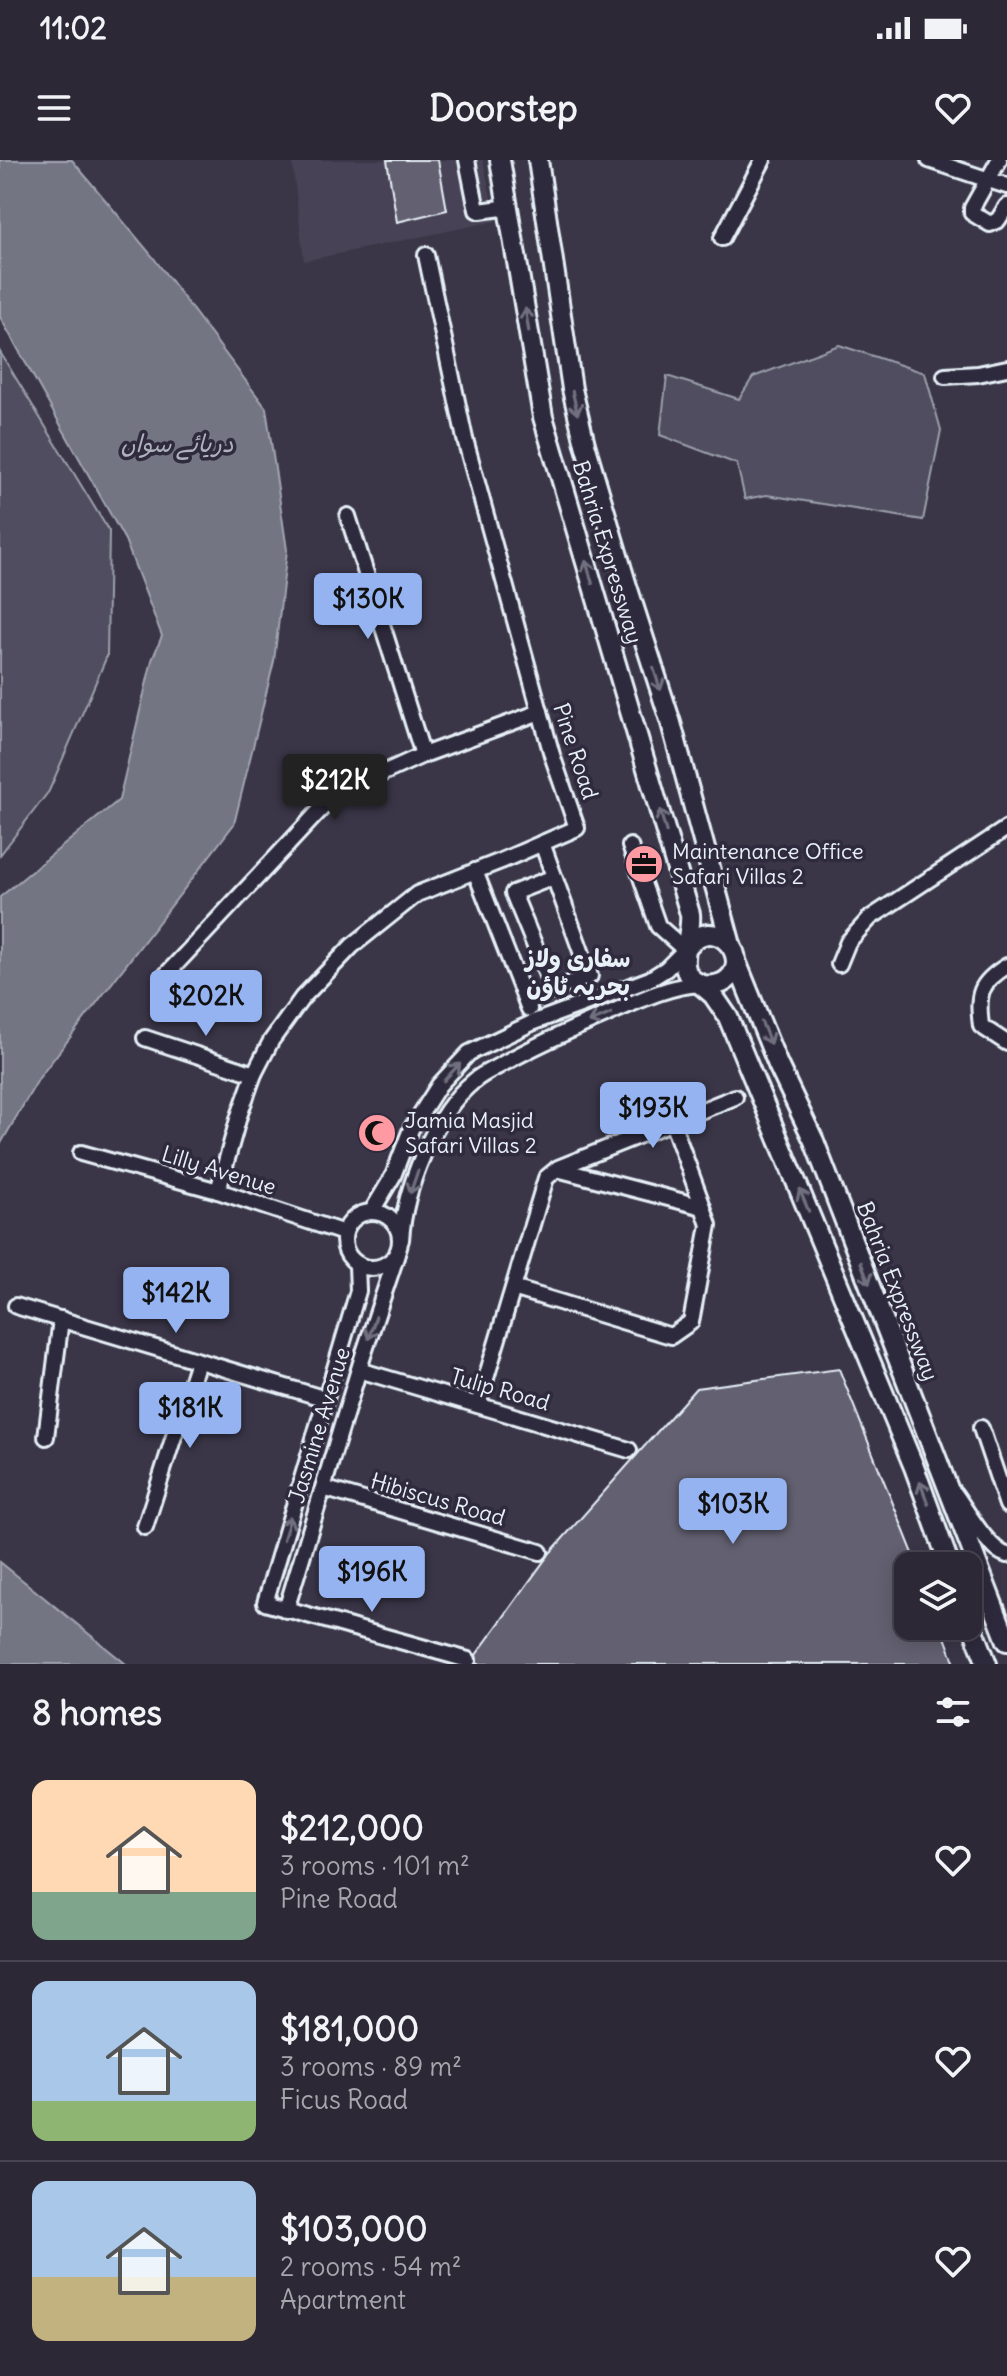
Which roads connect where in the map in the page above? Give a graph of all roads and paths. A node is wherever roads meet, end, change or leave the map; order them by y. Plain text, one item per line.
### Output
1 (467, 160) edge
2 (500, 160) edge
3 (538, 160) edge
4 (763, 160) edge
5 (929, 160) edge
6 (999, 160) edge
7 (988, 180) junction
8 (1007, 186) edge
9 (1007, 206) edge
10 (509, 207) junction
11 (722, 238) dead end
12 (426, 255) dead end
13 (1007, 368) edge
14 (945, 376) dead end
15 (348, 516) dead end
16 (540, 712) junction
17 (423, 755) junction
18 (1007, 828) edge
19 (542, 843) junction
20 (630, 846) dead end
21 (475, 871) junction
22 (554, 877) junction
23 (518, 904) junction
24 (492, 914) junction
25 (534, 945) junction
26 (685, 950) junction
27 (734, 953) junction
28 (508, 956) junction
29 (839, 964) dead end
30 (1007, 966) edge
31 (163, 978) dead end
32 (700, 984) junction
33 (553, 990) junction
34 (527, 1003) junction
35 (534, 1022) junction
36 (145, 1038) dead end
37 (1007, 1043) edge
38 (254, 1074) junction
39 (735, 1097) dead end
40 (672, 1122) junction
41 (81, 1153) dead end
42 (557, 1169) junction
43 (218, 1191) junction
44 (703, 1207) junction
45 (372, 1211) junction
46 (344, 1233) junction
47 (399, 1247) junction
48 (357, 1265) junction
49 (513, 1288) junction
50 (16, 1306) dead end
51 (61, 1319) junction
52 (198, 1361) junction
53 (359, 1370) junction
54 (326, 1399) junction
55 (478, 1405) junction
56 (981, 1428) dead end
57 (46, 1437) dead end
58 (629, 1450) dead end
59 (947, 1483) junction
60 (323, 1488) junction
61 (1007, 1505) edge
62 (145, 1527) dead end
63 (540, 1552) dead end
64 (945, 1552) edge
65 (1007, 1555) edge
66 (286, 1610) junction
67 (978, 1640) edge
68 (1007, 1641) edge
69 (468, 1660) dead end
70 (987, 1664) edge

1 - 10 street
2 - 10 main road, Bahria Expressway
3 -> 27 main road, Bahria Expressway
4 - 11 street
5 - 7 street
6 - 7 street
7 - 8 street
7 - 9 street
26 -> 10 main road, Bahria Expressway
12 - 16 street, Pine Road
13 - 14 street
15 - 17 street
16 - 17 street
16 - 19 street, Pine Road
17 - 31 street
18 - 29 street
19 - 21 street, Pine Road
19 - 22 street
20 - 26 street
21 - 24 street
21 - 38 street, Pine Road
22 - 23 street
22 - 33 street
23 - 24 street
23 - 25 street
24 - 28 street
25 - 28 street
25 - 33 street
26 - 27 main road
26 - 32 main road
26 - 35 street
27 - 32 main road
27 -> 59 main road, Bahria Expressway
28 - 34 street
30 - 37 street
32 -> 47 street, Jasmine Avenue
64 -> 32 main road
33 - 34 street
34 - 35 street
45 -> 35 street
36 - 38 street
38 - 43 street, Pine Road
39 - 40 street
40 - 42 street
40 - 44 street
41 - 43 street, Lilly Avenue
42 - 44 street
42 - 49 street
43 - 46 street, Lilly Avenue
44 - 49 street
45 - 46 street
45 - 47 street
46 - 48 street
47 - 48 street
47 -> 53 street, Jasmine Avenue
48 - 54 street, Jasmine Avenue
49 - 55 street
50 - 51 street
51 - 52 street
51 - 57 street
52 - 54 street
52 - 62 street
53 - 55 street, Tulip Road
53 - 60 street, Jasmine Avenue
66 -> 54 street, Jasmine Avenue
55 - 58 street, Tulip Road
56 - 61 street
59 - 65 street
59 - 68 main road, Bahria Expressway
60 - 63 street, Hibiscus Road
60 - 66 street, Jasmine Avenue
66 - 69 street
67 - 70 main road

